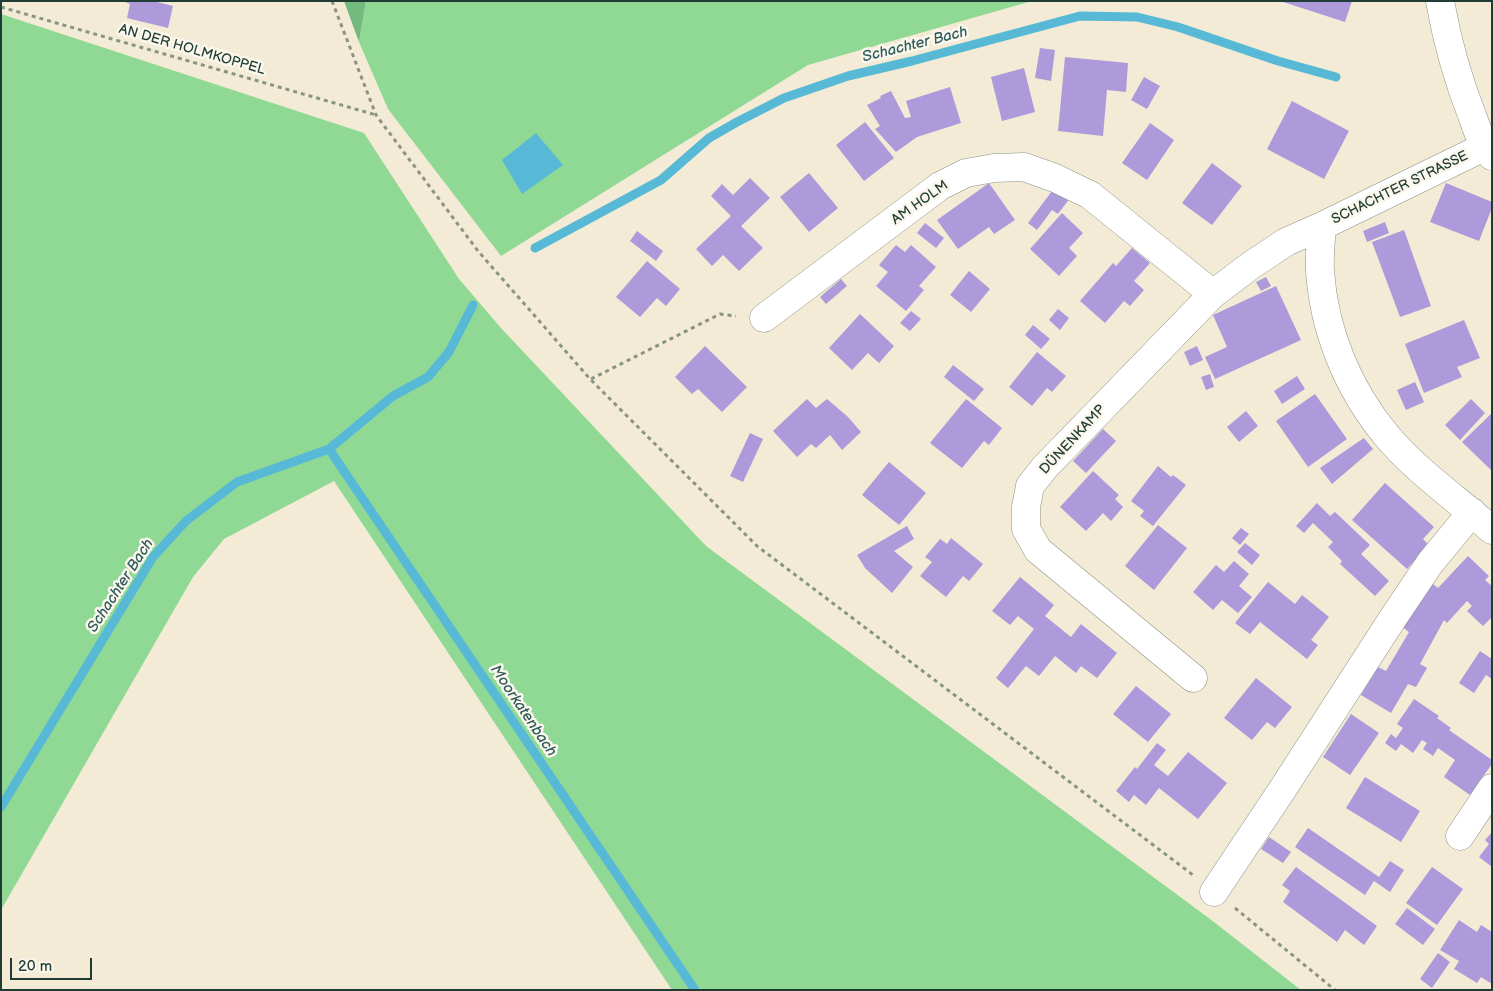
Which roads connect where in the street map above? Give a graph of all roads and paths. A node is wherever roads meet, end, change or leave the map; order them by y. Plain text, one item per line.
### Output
1 (332, 1) edge
2 (1440, 1) edge
3 (1, 7) edge
4 (376, 115) junction
5 (1488, 152) edge
6 (1322, 226) junction
7 (1213, 294) junction
8 (764, 318) joint
9 (590, 380) junction
10 (1482, 521) edge
11 (1193, 678) dead end
12 (1492, 788) edge
13 (1460, 836) dead end
14 (1214, 892) junction
15 (1335, 990) edge

1 - 4 path
2 - 5 street
3 - 4 path, AN DER HOLMKOPPEL
4 - 9 path
5 - 6 street, SCHACHTER STRASSE
6 - 7 street, DÜNENKAMP
6 - 10 street, SCHACHTER STRASSE
7 - 8 street, AM HOLM
7 - 11 street, DÜNENKAMP
8 - 9 path
9 - 14 path
10 - 14 street
12 - 13 street
14 - 15 path

